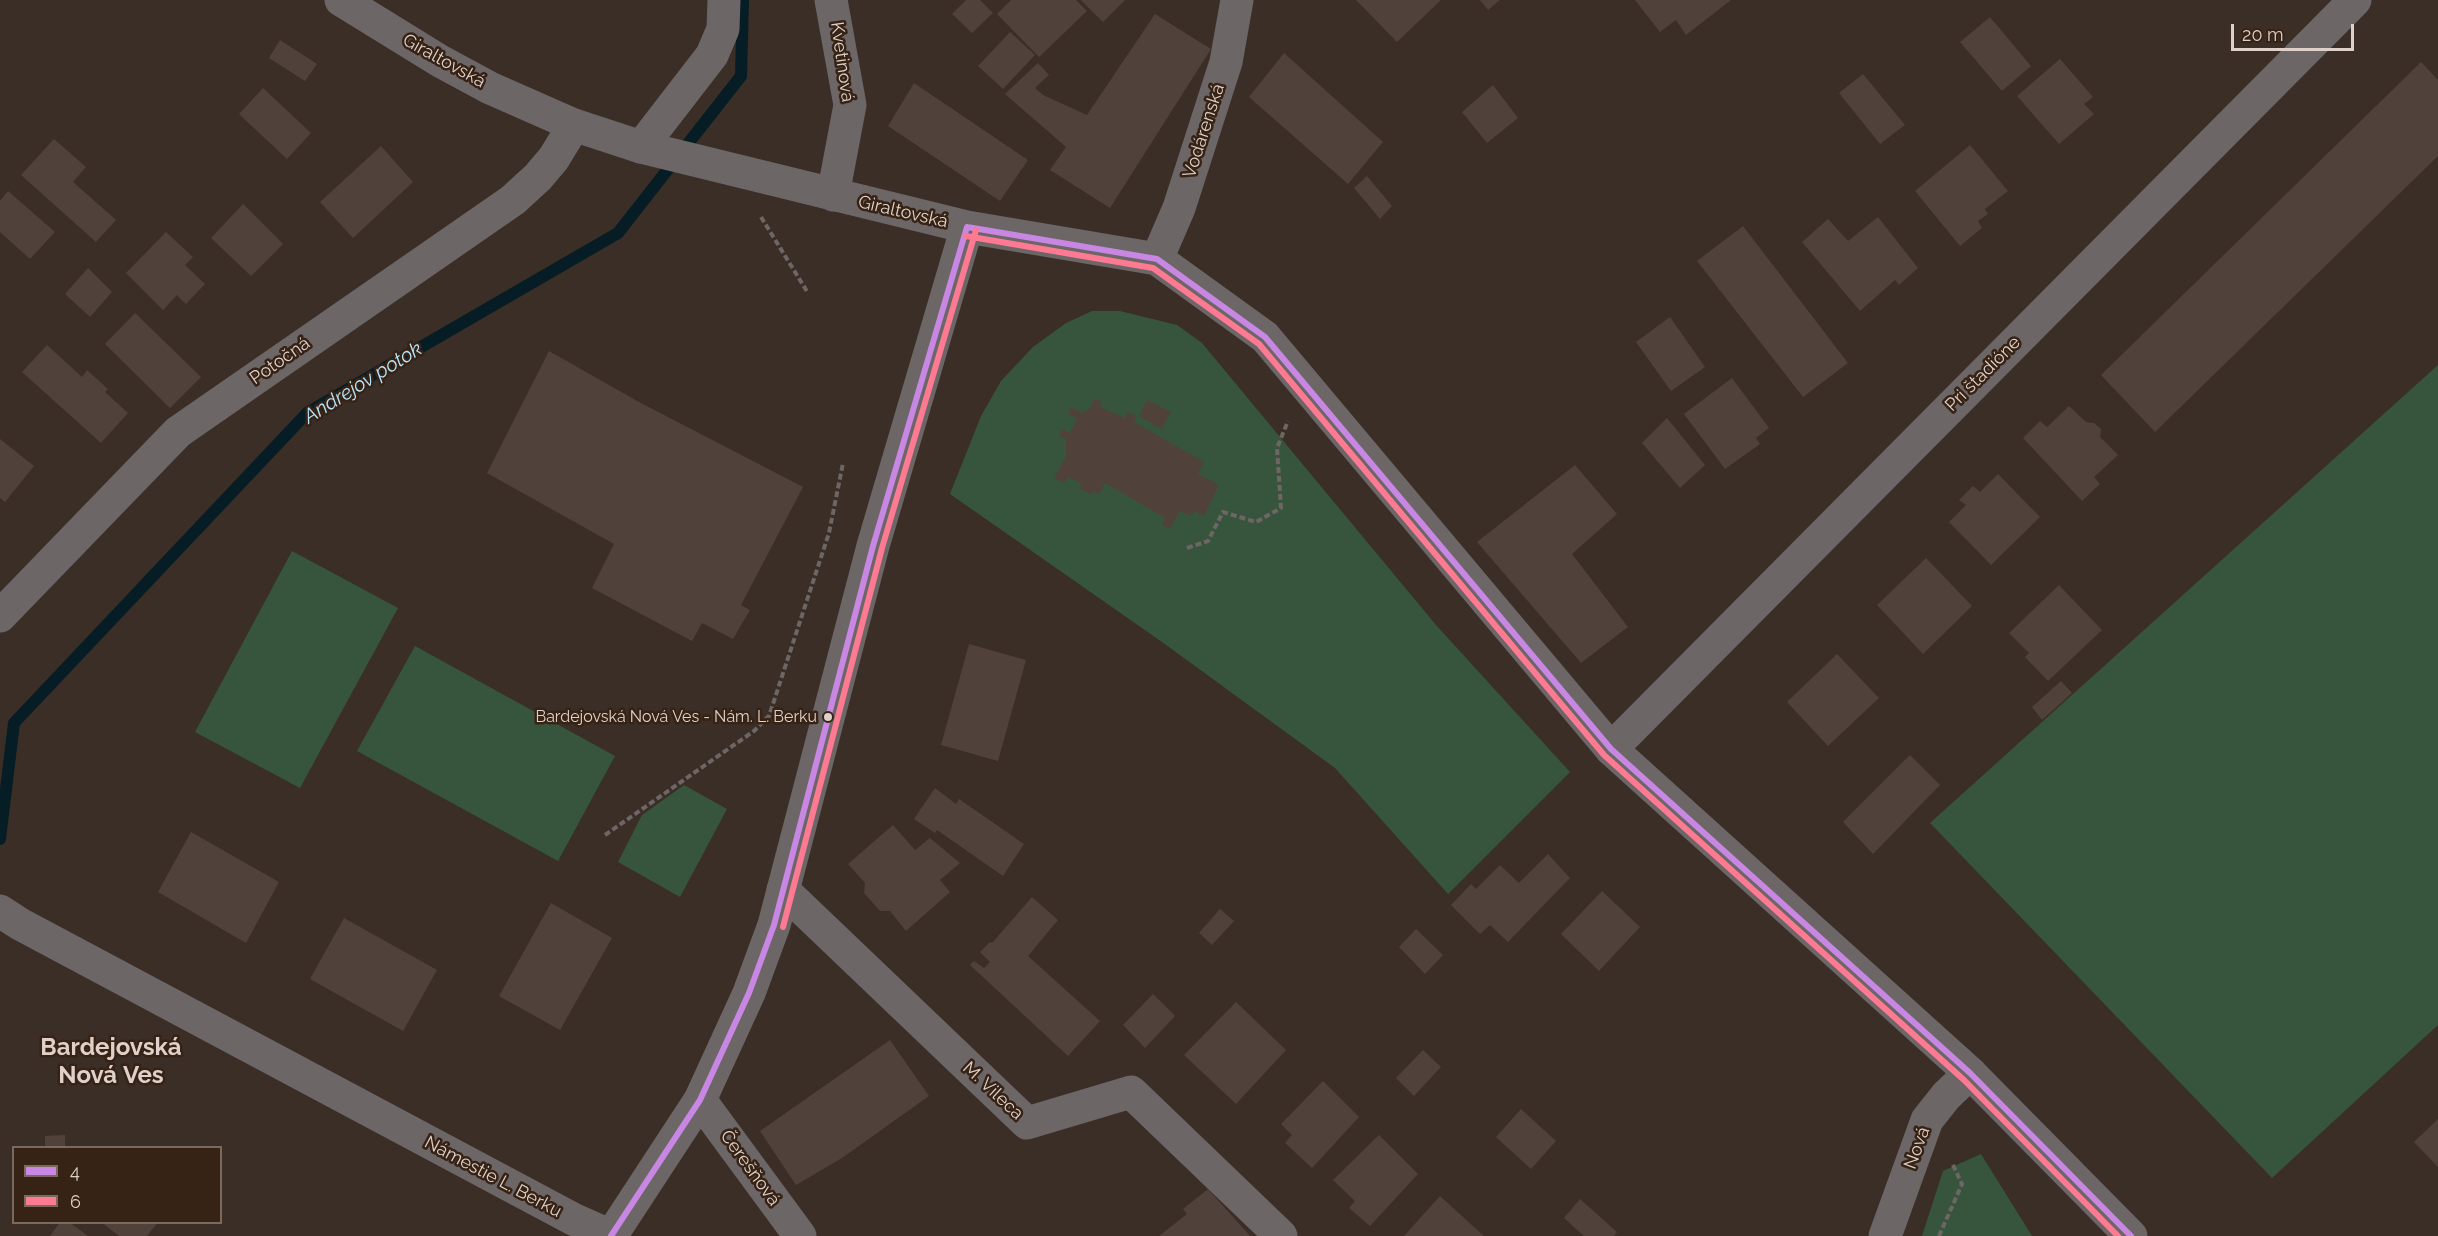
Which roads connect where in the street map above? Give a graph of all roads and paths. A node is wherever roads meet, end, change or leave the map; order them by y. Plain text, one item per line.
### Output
1 (341, 0) edge
2 (724, 0) edge
3 (831, 0) edge
4 (1237, 0) edge
5 (2355, 0) edge
6 (574, 125) junction
7 (641, 147) junction
8 (833, 195) junction
9 (758, 213) dead end
10 (967, 227) junction
11 (1157, 259) junction
12 (808, 293) dead end
13 (1289, 417) dead end
14 (843, 463) dead end
15 (1187, 548) dead end
16 (0, 616) edge
17 (1611, 749) junction
18 (605, 835) dead end
19 (783, 890) junction
20 (10, 918) edge
21 (1970, 1073) junction
22 (700, 1100) junction
23 (1949, 1156) dead end
24 (611, 1236) edge
25 (801, 1236) edge
26 (1281, 1236) edge
27 (1885, 1236) edge
28 (1939, 1236) edge
29 (2131, 1236) edge

1 - 6 street, Giraltovská
2 - 7 street
3 - 8 street, Kvetinová
4 - 11 street, Vodárenská
5 - 17 street, Pri štadióne
6 - 7 street, Giraltovská
6 - 16 street, Potočná
7 - 8 street, Giraltovská
8 - 10 street, Giraltovská
9 - 12 path
10 - 11 street, Giraltovská
10 - 19 street, Námestie L. Berku
11 - 17 street, Giraltovská
13 - 15 path
14 - 18 path
17 - 21 street, Giraltovská
19 - 22 street, Námestie L. Berku
19 - 26 street, M. Vileca
20 - 24 street, Námestie L. Berku
21 - 27 street, Nová
21 - 29 street, Giraltovská
22 - 24 street, Námestie L. Berku
22 - 25 street, Čerešňová
23 - 28 path

